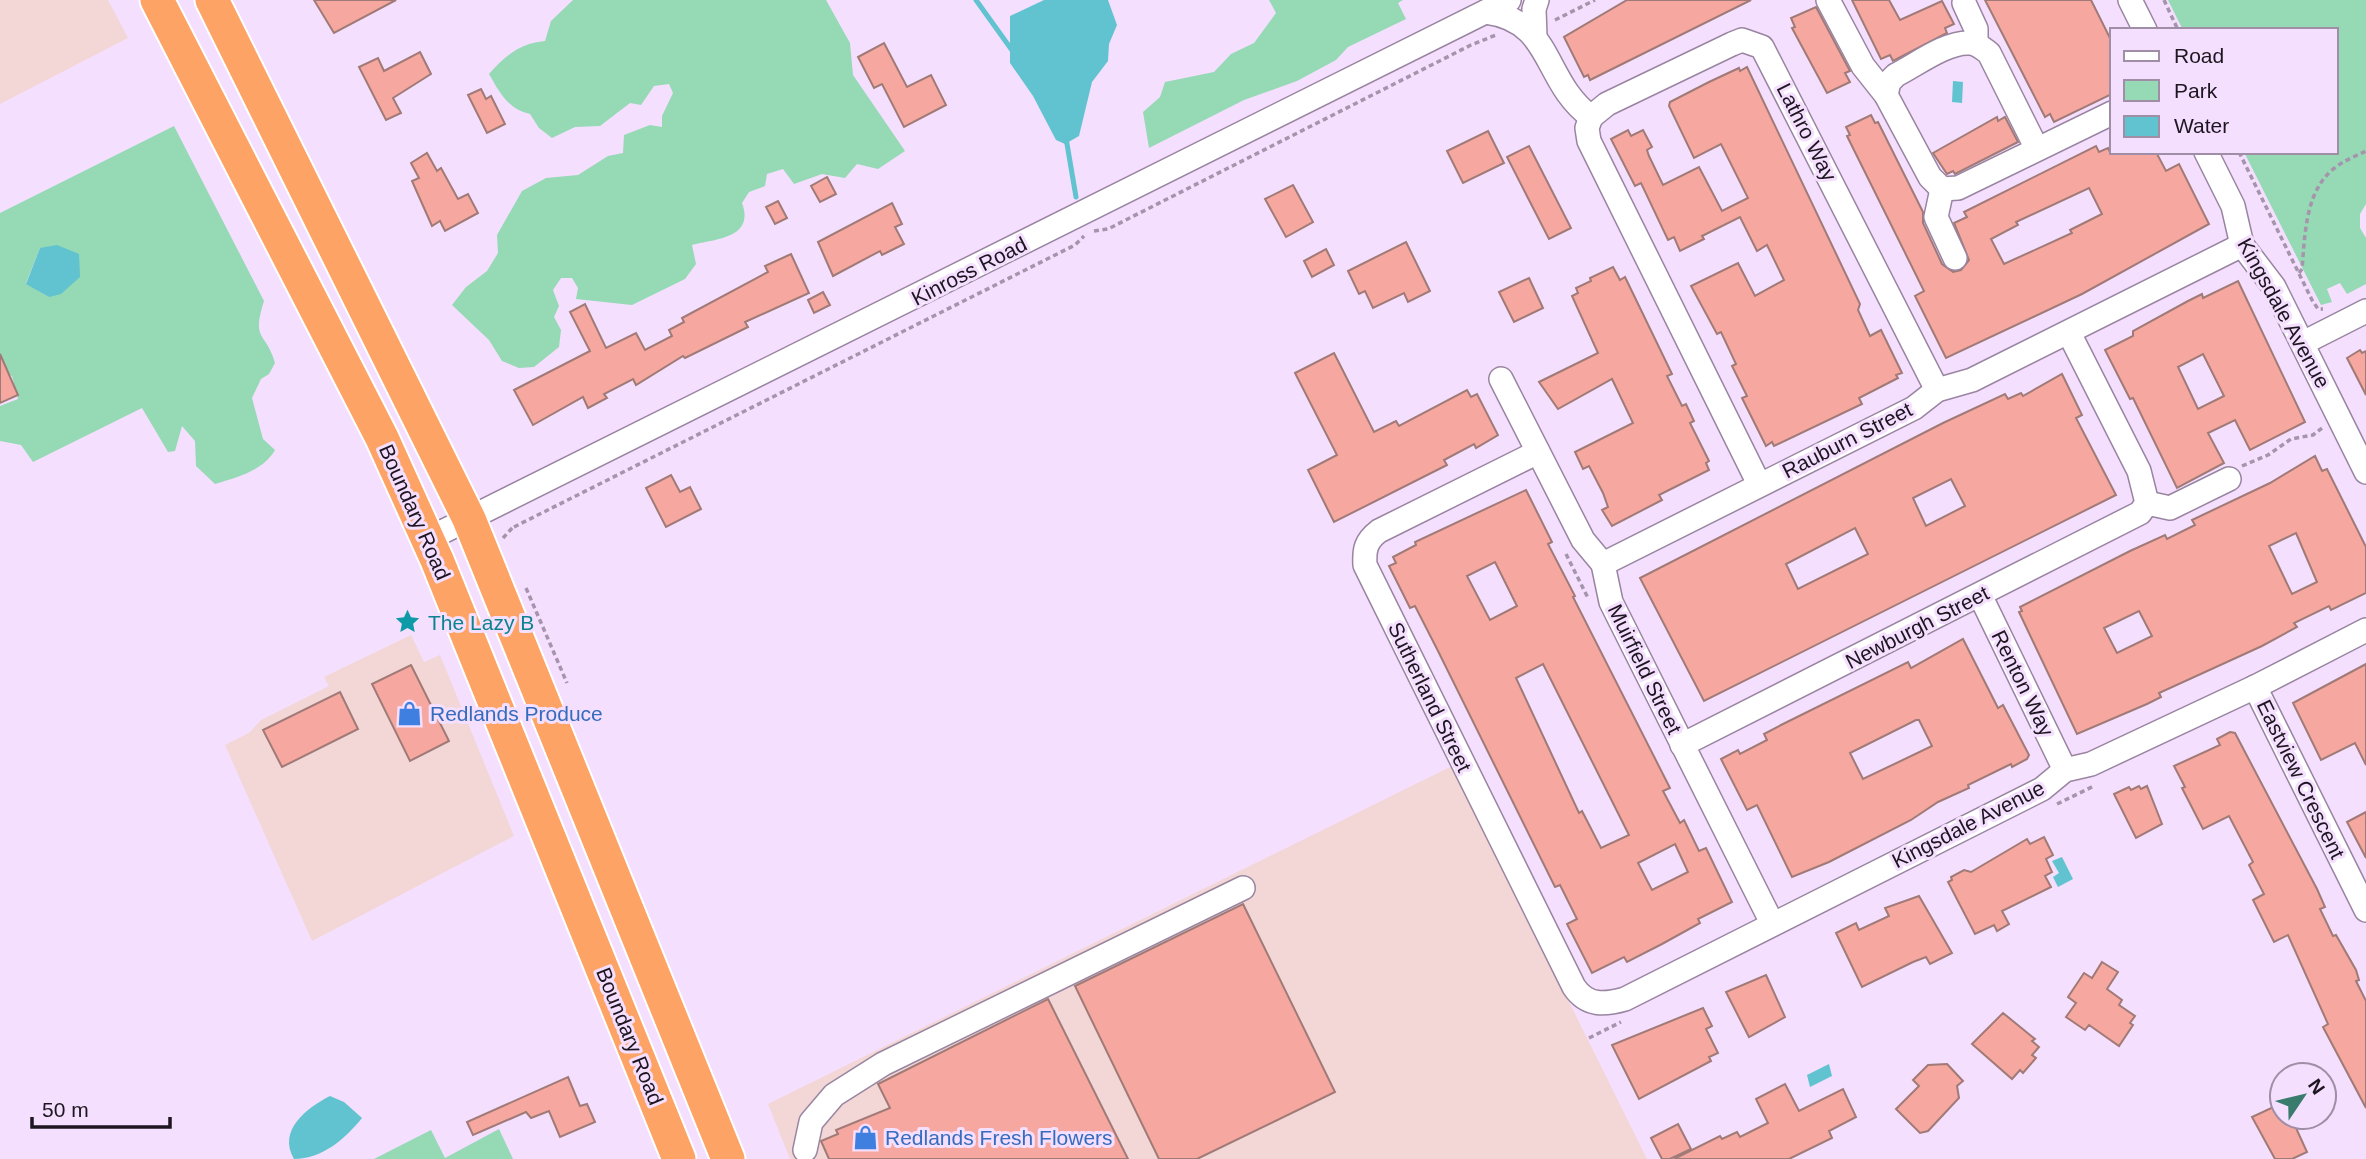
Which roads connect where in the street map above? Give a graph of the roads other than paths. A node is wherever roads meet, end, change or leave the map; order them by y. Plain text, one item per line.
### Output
1 (157, 0) edge
2 (212, 0) edge
3 (1509, 0) edge
4 (1537, 0) edge
5 (1828, 0) edge
6 (2130, 0) edge
7 (1964, 3) dead end
8 (1486, 12) junction
9 (2144, 28) edge
10 (1543, 31) junction
11 (1976, 44) junction
12 (1886, 95) junction
13 (2110, 114) edge
14 (1591, 117) junction
15 (2037, 149) junction
16 (2207, 154) edge
17 (1942, 189) junction
18 (2242, 245) junction
19 (1955, 258) dead end
20 (2366, 311) edge
21 (2069, 333) junction
22 (2303, 343) junction
23 (1501, 379) dead end
24 (1937, 390) junction
25 (1538, 452) junction
26 (2366, 472) edge
27 (2229, 480) road end
28 (1759, 484) junction
29 (2147, 503) junction
30 (470, 519) junction
31 (428, 539) junction
32 (1603, 564) junction
33 (1980, 595) junction
34 (2366, 629) edge
35 (2255, 687) junction
36 (1682, 745) junction
37 (2066, 770) junction
38 (1243, 888) dead end
39 (2363, 897) edge
40 (1772, 923) junction
41 (1608, 1004) joint
42 (805, 1150) dead end
43 (679, 1159) edge
44 (729, 1159) edge

1 - 31 highway, Boundary Road
2 - 30 highway
3 - 8 street, Kinross Road
4 - 10 street
5 - 12 street
6 - 9 street
7 - 11 street
8 - 10 street
8 - 30 street, Kinross Road
10 - 14 street
11 - 12 street
11 - 15 street
12 - 17 street
13 - 15 street
14 - 24 street, Lathro Way
14 - 28 street
15 - 17 street
16 - 18 street, Kingsdale Avenue
17 - 19 street
18 - 21 street, Rauburn Street
18 - 22 street, Kingsdale Avenue
20 - 22 street
21 - 24 street, Rauburn Street
21 - 29 street
22 - 26 street, Kingsdale Avenue
23 - 25 street, Muirfield Street
24 - 28 street, Rauburn Street
25 - 32 street, Muirfield Street
25 - 41 street, Sutherland Street
27 - 29 street
28 - 32 street, Rauburn Street
29 - 33 street, Newburgh Street
30 - 31 street, Kinross Road
30 - 44 highway
31 - 43 highway, Boundary Road
32 - 36 street, Muirfield Street
33 - 36 street, Newburgh Street
33 - 37 street, Renton Way
34 - 35 street, Kingsdale Avenue
35 - 37 street, Kingsdale Avenue
35 - 39 street, Eastview Crescent
36 - 40 street, Muirfield Street
37 - 40 street, Kingsdale Avenue
38 - 42 street
40 - 41 street, Kingsdale Avenue

